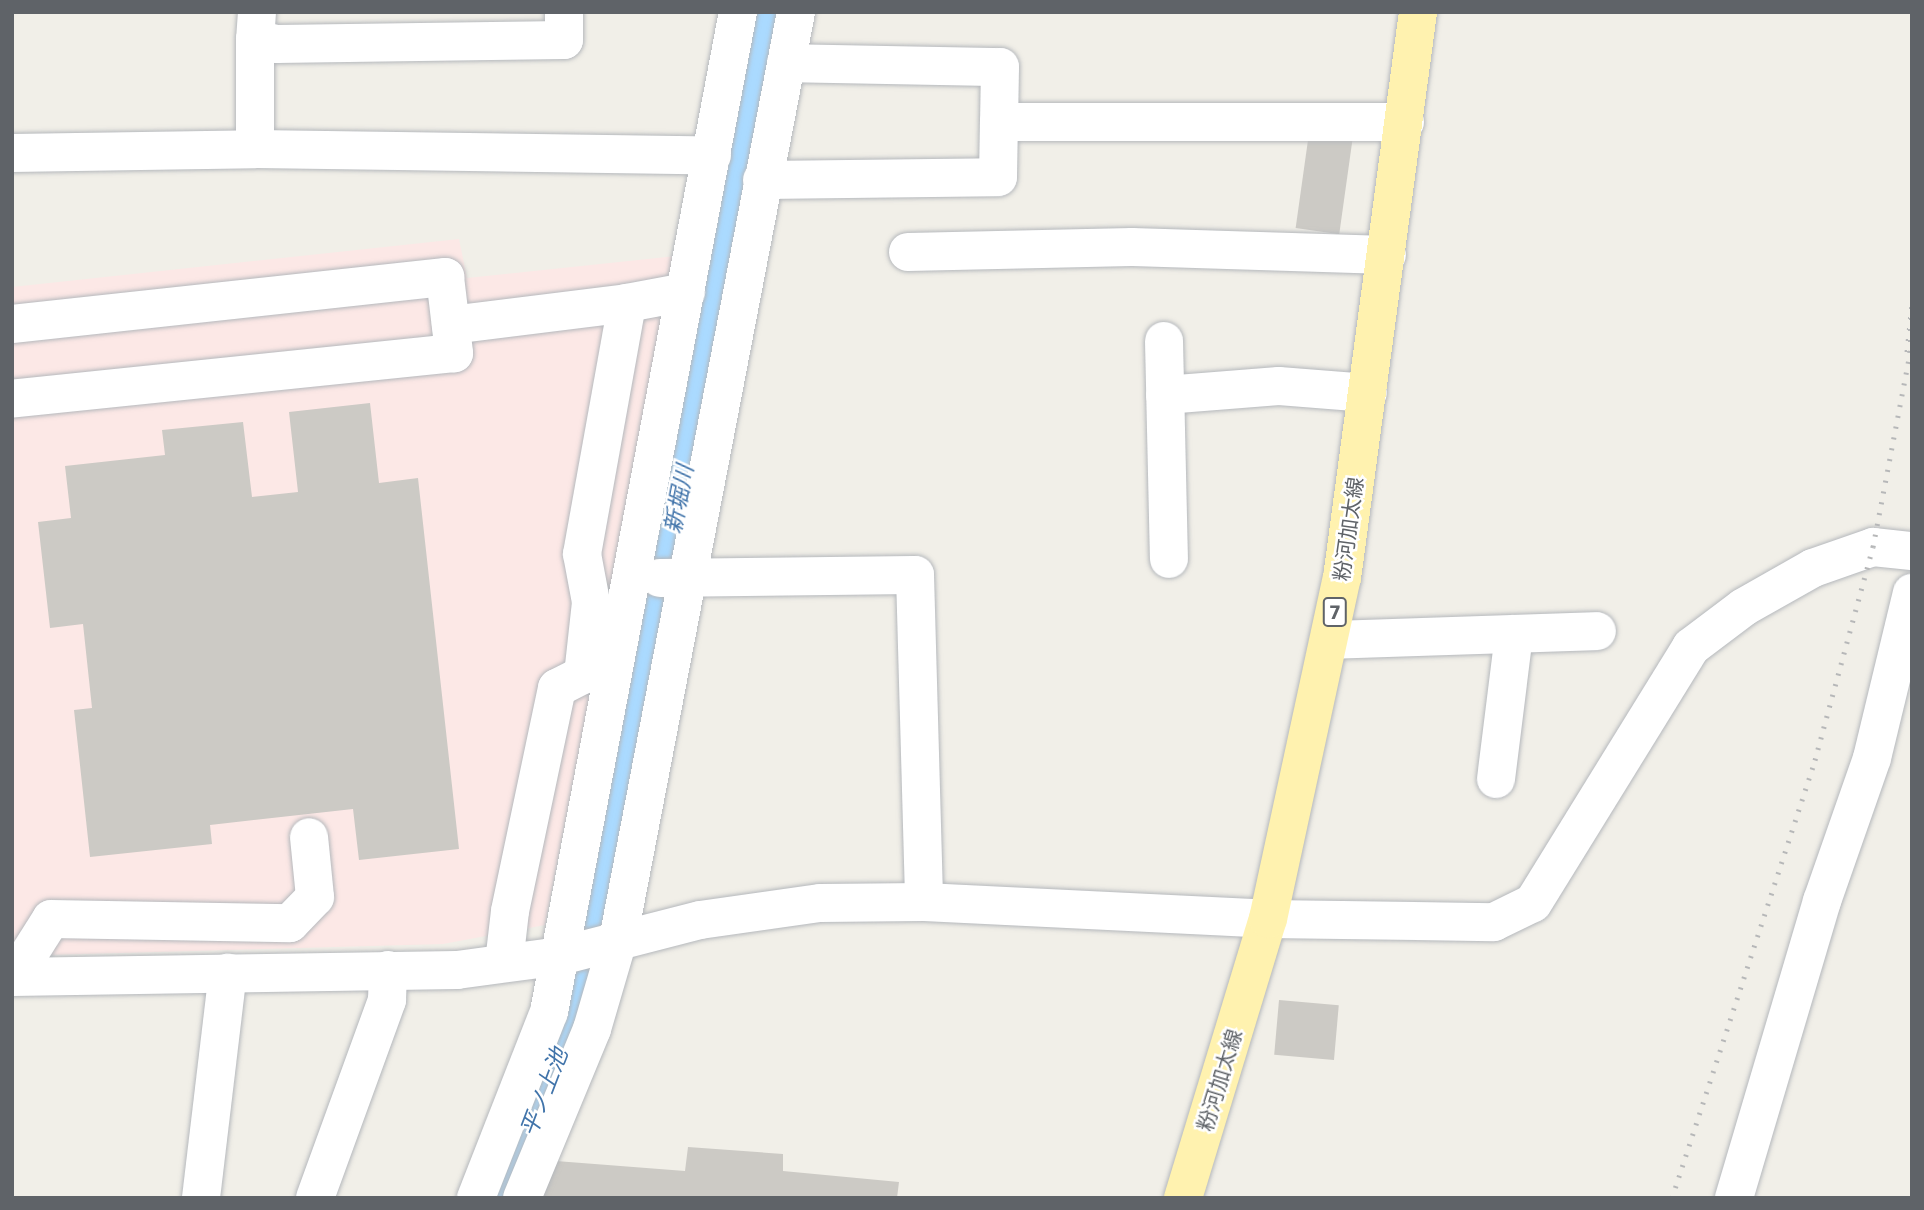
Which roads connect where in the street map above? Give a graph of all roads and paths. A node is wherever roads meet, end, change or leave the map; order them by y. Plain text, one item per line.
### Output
1 (564, 12) edge
2 (738, 12) edge
3 (796, 12) edge
4 (1418, 12) edge
5 (256, 26) edge
6 (786, 63) junction
7 (999, 122) junction
8 (1405, 122) junction
9 (255, 149) junction
10 (12, 153) edge
11 (712, 155) junction
12 (762, 180) junction
13 (908, 252) dead end
14 (1387, 255) junction
15 (686, 292) junction
16 (626, 303) junction
17 (12, 324) edge
18 (452, 339) junction
19 (1164, 341) dead end
20 (1368, 393) junction
21 (1165, 395) junction
22 (12, 399) edge
23 (1912, 551) edge
24 (1169, 559) dead end
25 (685, 577) junction
26 (634, 578) junction
27 (1912, 593) edge
28 (1597, 631) dead end
29 (1514, 634) junction
30 (1329, 640) junction
31 (1496, 779) dead end
32 (309, 837) dead end
33 (925, 902) junction
34 (1268, 919) junction
35 (618, 940) junction
36 (560, 956) junction
37 (505, 963) junction
38 (387, 970) junction
39 (228, 973) junction
40 (14, 977) edge
41 (1736, 1197) edge
42 (201, 1198) edge
43 (315, 1198) edge
44 (476, 1198) edge
45 (522, 1198) edge
46 (1183, 1198) edge

1 - 5 street
2 - 11 street
3 - 6 street
4 - 8 main road, 粉河加太線 / 7
5 - 9 street
6 - 7 street
6 - 12 street
7 - 8 street
7 - 12 street
8 - 14 main road, 粉河加太線 / 7
9 - 10 street
9 - 11 street
11 - 15 street
12 - 25 street
13 - 14 street
14 - 20 main road, 粉河加太線 / 7
15 - 16 street
15 - 26 street
16 - 18 street
16 - 37 street
17 - 18 street
18 - 22 street
19 - 21 street
20 - 21 street
20 - 30 main road, 粉河加太線 / 7
21 - 24 street
23 - 34 street
25 - 26 street
25 - 33 street
25 - 35 street
26 - 36 street
27 - 41 street
28 - 29 street
29 - 30 street
29 - 31 street
30 - 34 main road, 粉河加太線 / 7
32 - 40 street
33 - 34 street
33 - 35 street
34 - 46 main road, 粉河加太線 / 7
35 - 36 street
35 - 45 street
36 - 37 street
36 - 44 street
37 - 38 street
38 - 39 street
38 - 43 street
39 - 40 street
39 - 42 street

